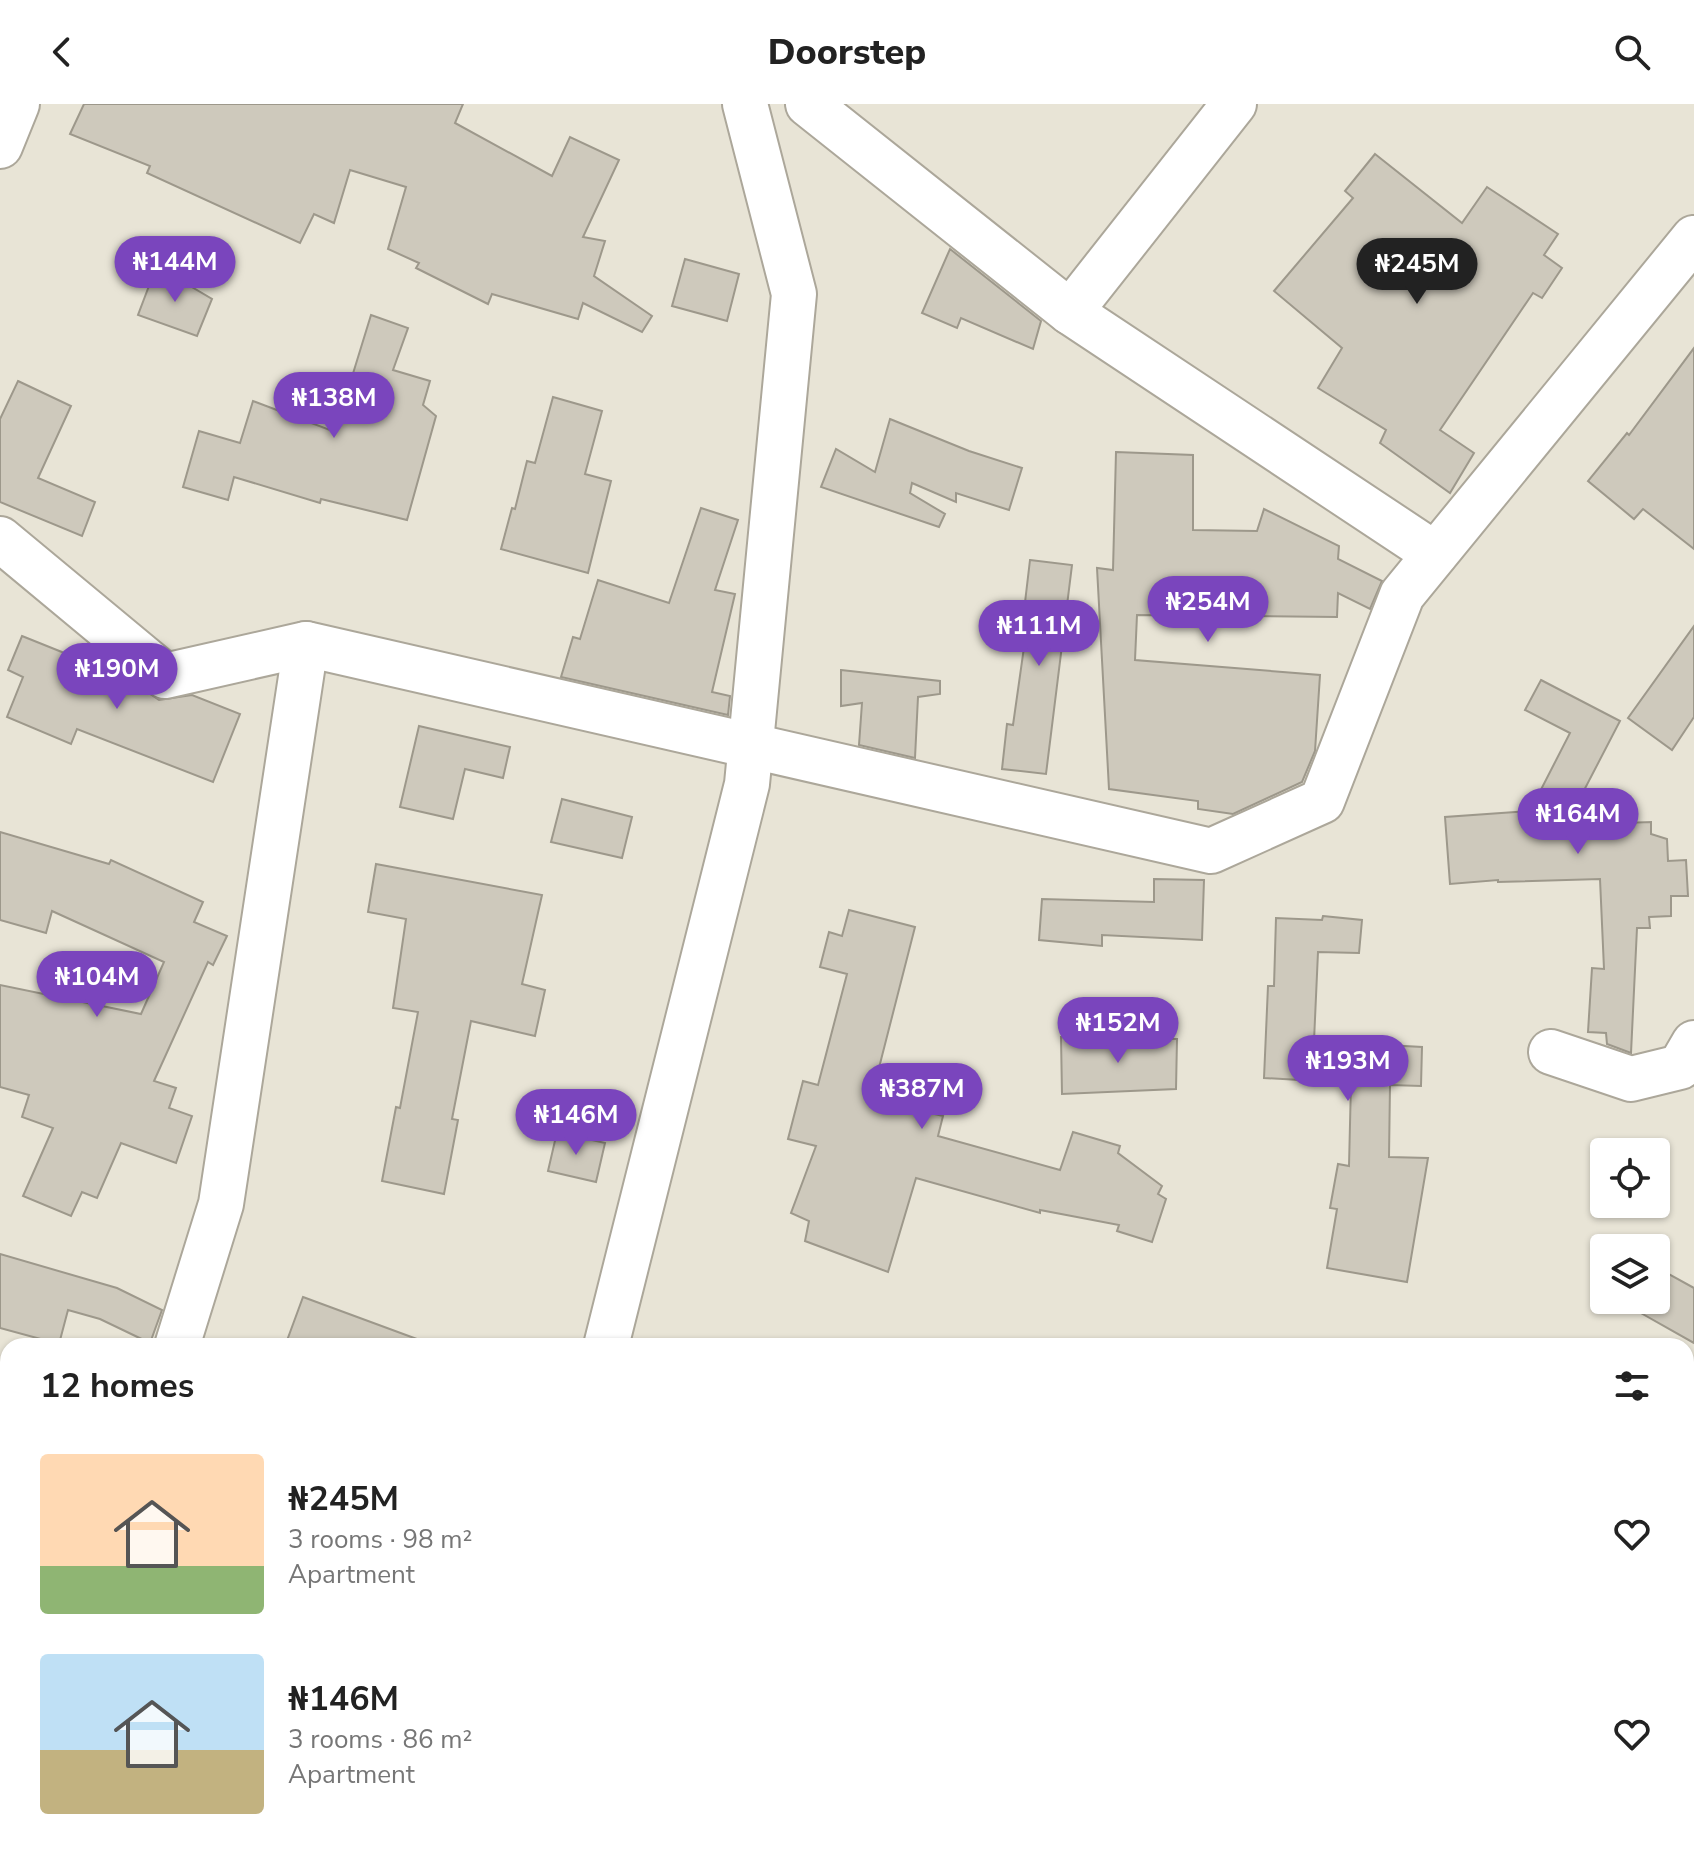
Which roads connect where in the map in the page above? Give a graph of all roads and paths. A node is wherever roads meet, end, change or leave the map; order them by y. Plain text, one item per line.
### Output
1 (17, 104) edge
2 (745, 104) edge
3 (808, 104) edge
4 (1234, 104) edge
5 (0, 146) edge
6 (1694, 238) edge
7 (1070, 312) junction
8 (0, 539) edge
9 (1435, 554) junction
10 (306, 644) junction
11 (750, 747) junction
12 (1694, 1043) edge
13 (1551, 1052) dead end
14 (179, 1338) edge
15 (608, 1338) edge

1 - 5 street
2 - 11 street
3 - 7 street
4 - 7 street
6 - 9 street
7 - 9 street
8 - 10 street
9 - 11 street
10 - 11 street
10 - 14 street
11 - 15 street
12 - 13 street

